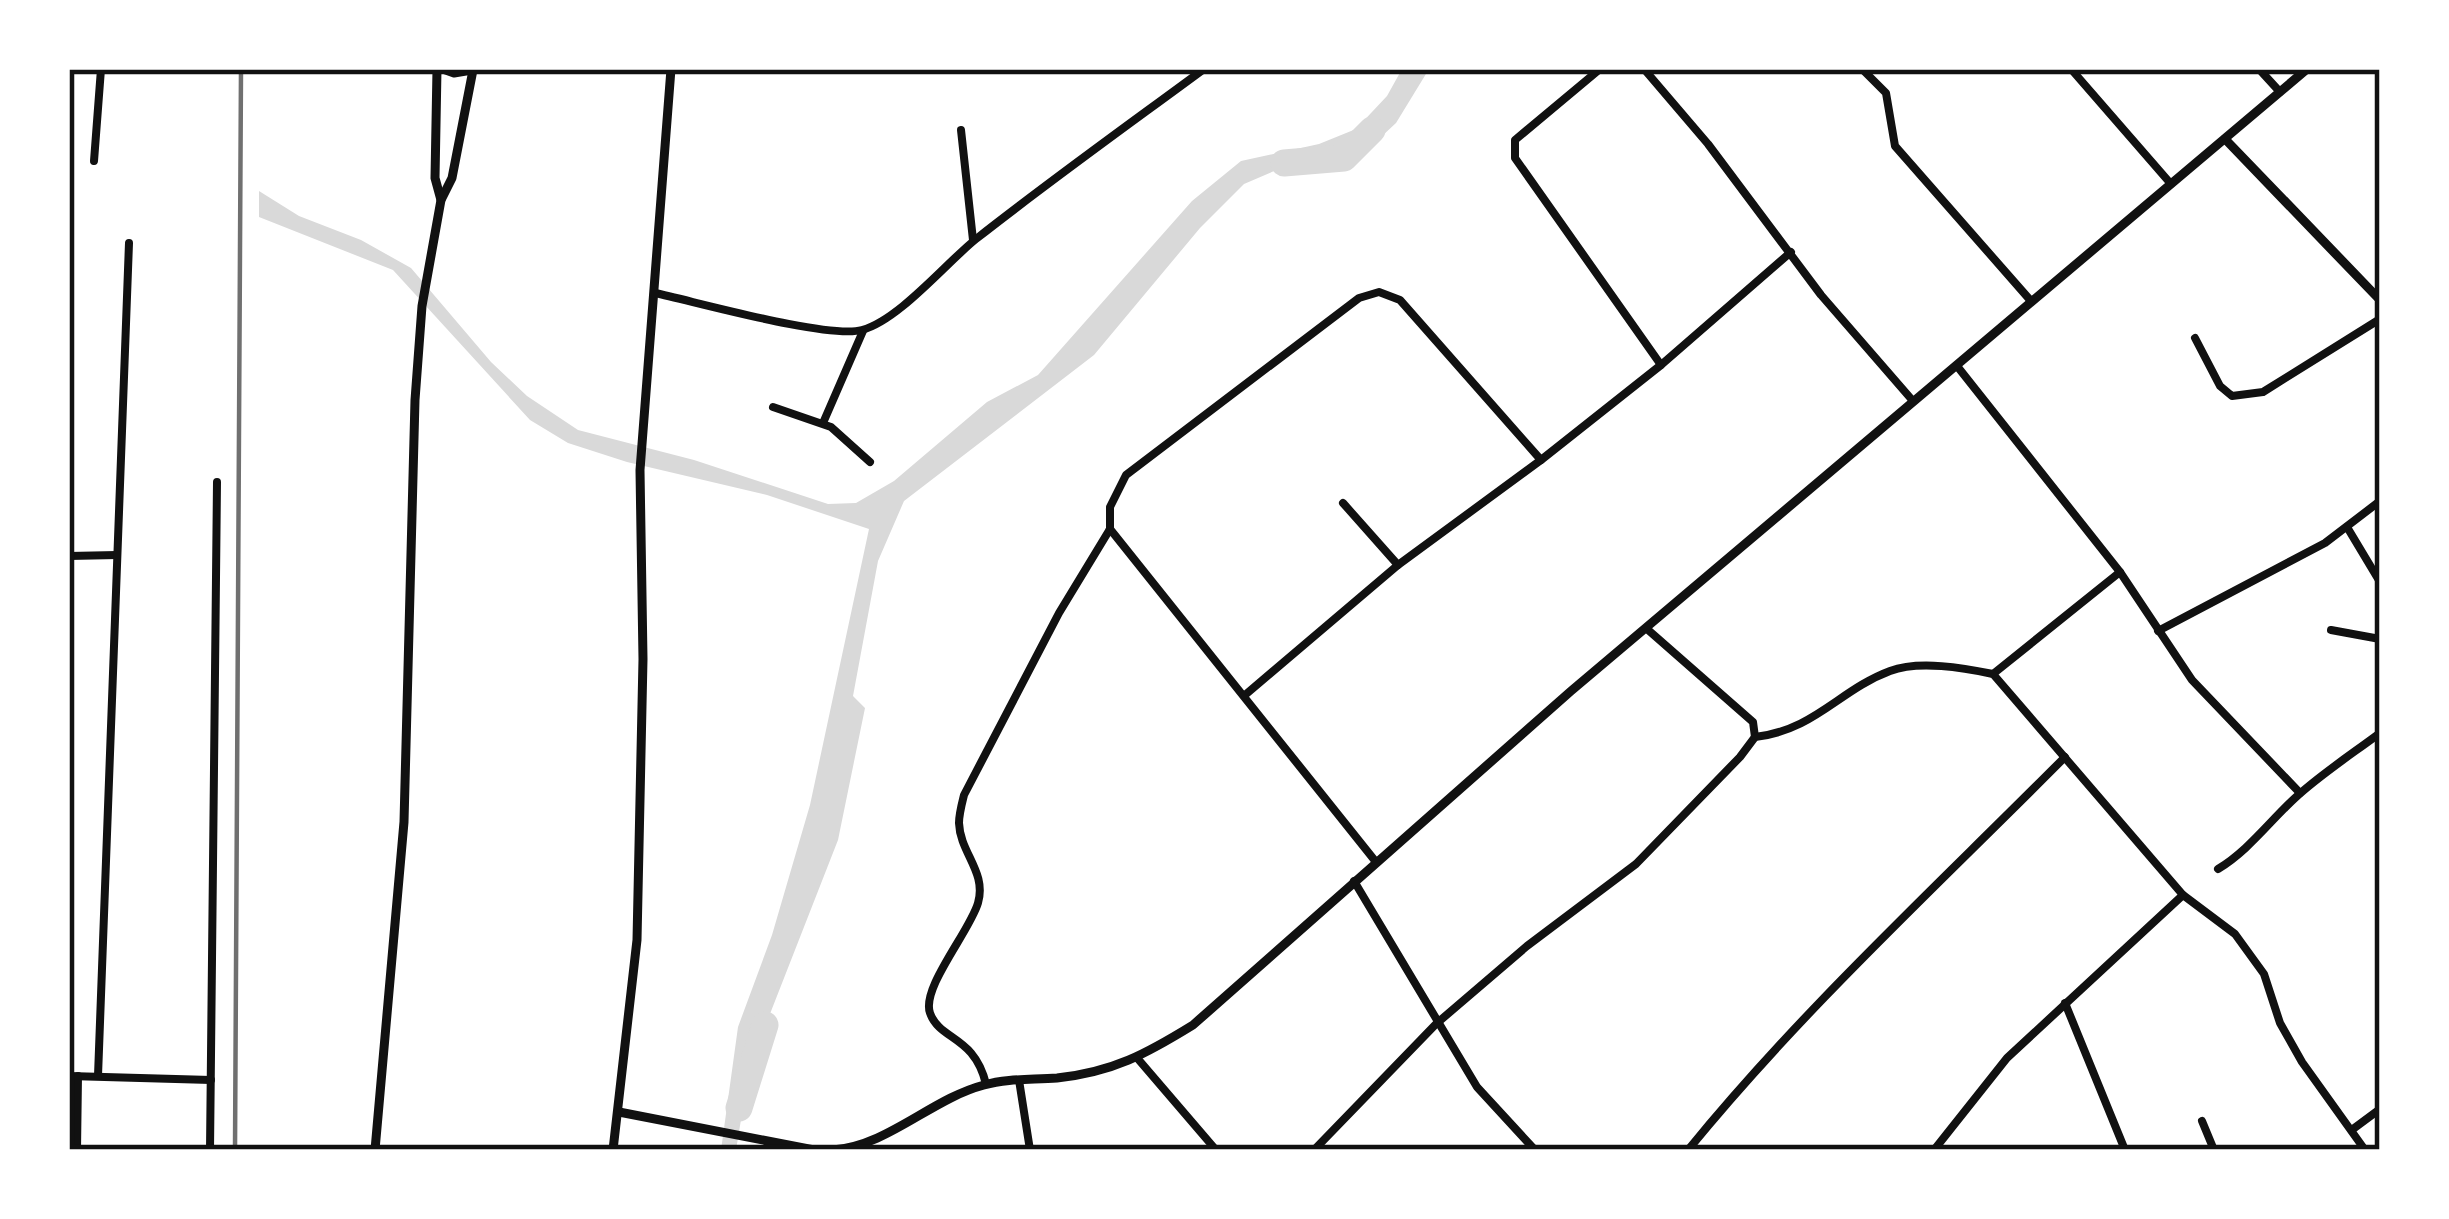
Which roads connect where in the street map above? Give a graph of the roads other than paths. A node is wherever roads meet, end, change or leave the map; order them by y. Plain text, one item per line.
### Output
1 (101, 69) edge
2 (440, 69) edge
3 (473, 69) edge
4 (671, 69) edge
5 (1204, 69) edge
6 (1600, 69) edge
7 (1644, 69) edge
8 (1665, 69) edge
9 (1862, 69) edge
10 (2072, 69) edge
11 (2259, 69) edge
12 (2307, 69) edge
13 (1654, 79) junction
14 (2281, 92) junction
15 (961, 130) dead end
16 (2225, 139) junction
17 (94, 161) dead end
18 (2171, 184) junction
19 (441, 200) junction
20 (973, 242) junction
21 (129, 243) dead end
22 (1791, 252) junction
23 (656, 293) junction
24 (2380, 300) edge
25 (2031, 302) junction
26 (2380, 319) edge
27 (864, 329) junction
28 (2195, 338) dead end
29 (1661, 365) junction
30 (1958, 366) junction
31 (1913, 401) junction
32 (773, 407) dead end
33 (823, 423) junction
34 (1541, 460) junction
35 (870, 462) dead end
36 (217, 482) dead end
37 (2380, 501) edge
38 (1343, 503) dead end
39 (2347, 527) junction
40 (1110, 529) junction
41 (117, 555) junction
42 (69, 556) edge
43 (1398, 566) junction
44 (2120, 572) junction
45 (2380, 582) edge
46 (1647, 629) junction
47 (2330, 630) dead end
48 (2158, 631) junction
49 (2380, 639) edge
50 (1994, 674) junction
51 (1245, 694) junction
52 (2380, 733) edge
53 (1755, 737) junction
54 (2065, 757) junction
55 (2300, 794) junction
56 (1376, 862) junction
57 (2218, 869) dead end
58 (1354, 881) junction
59 (2183, 895) junction
60 (2065, 1003) junction
61 (1436, 1024) junction
62 (1138, 1059) junction
63 (73, 1076) edge
64 (98, 1076) junction
65 (212, 1080) junction
66 (1018, 1080) junction
67 (986, 1084) junction
68 (2380, 1108) edge
69 (619, 1112) junction
70 (2202, 1121) dead end
71 (2353, 1129) junction
72 (851, 1149) edge
73 (77, 1150) edge
74 (210, 1150) edge
75 (376, 1150) edge
76 (614, 1150) edge
77 (814, 1150) edge
78 (833, 1150) edge
79 (1030, 1150) edge
80 (1216, 1150) edge
81 (1314, 1150) edge
82 (1535, 1150) edge
83 (1688, 1150) edge
84 (1934, 1150) edge
85 (2125, 1150) edge
86 (2214, 1150) edge
87 (2365, 1150) edge

1 - 17 street
2 - 3 street
2 - 19 street
3 - 19 street
4 - 23 street
5 - 20 street
6 - 29 street
7 - 13 street
8 - 13 street
9 - 25 street
10 - 18 street
11 - 14 street
12 - 14 street
13 - 22 street
14 - 16 street
15 - 20 street
16 - 18 street
16 - 24 street
18 - 25 street
19 - 75 street
20 - 27 street
21 - 41 street
22 - 29 street
22 - 31 street
23 - 27 street
23 - 69 street
25 - 30 street
26 - 28 street
27 - 33 street
29 - 34 street
30 - 31 street
30 - 44 street
31 - 46 street
32 - 33 street
33 - 35 street
34 - 40 street
34 - 43 street
36 - 65 street
37 - 39 street
38 - 43 street
39 - 45 street
39 - 48 street
40 - 51 street
40 - 67 street
41 - 42 street
41 - 64 street
43 - 51 street
44 - 48 street
44 - 50 street
46 - 53 street
46 - 56 street
47 - 49 street
48 - 55 street
50 - 53 street
50 - 54 street
51 - 56 street
52 - 55 street
53 - 61 street
54 - 59 street
54 - 83 street
55 - 57 street
56 - 58 street
58 - 61 street
58 - 62 street
59 - 60 street
59 - 71 street
60 - 84 street
60 - 85 street
61 - 81 street
61 - 82 street
62 - 66 street
62 - 80 street
63 - 64 street
63 - 73 street
64 - 65 street
65 - 74 street
66 - 67 street
66 - 79 street
67 - 72 street
68 - 71 street
69 - 76 street
69 - 77 street
70 - 86 street
71 - 87 street
72 - 78 street

